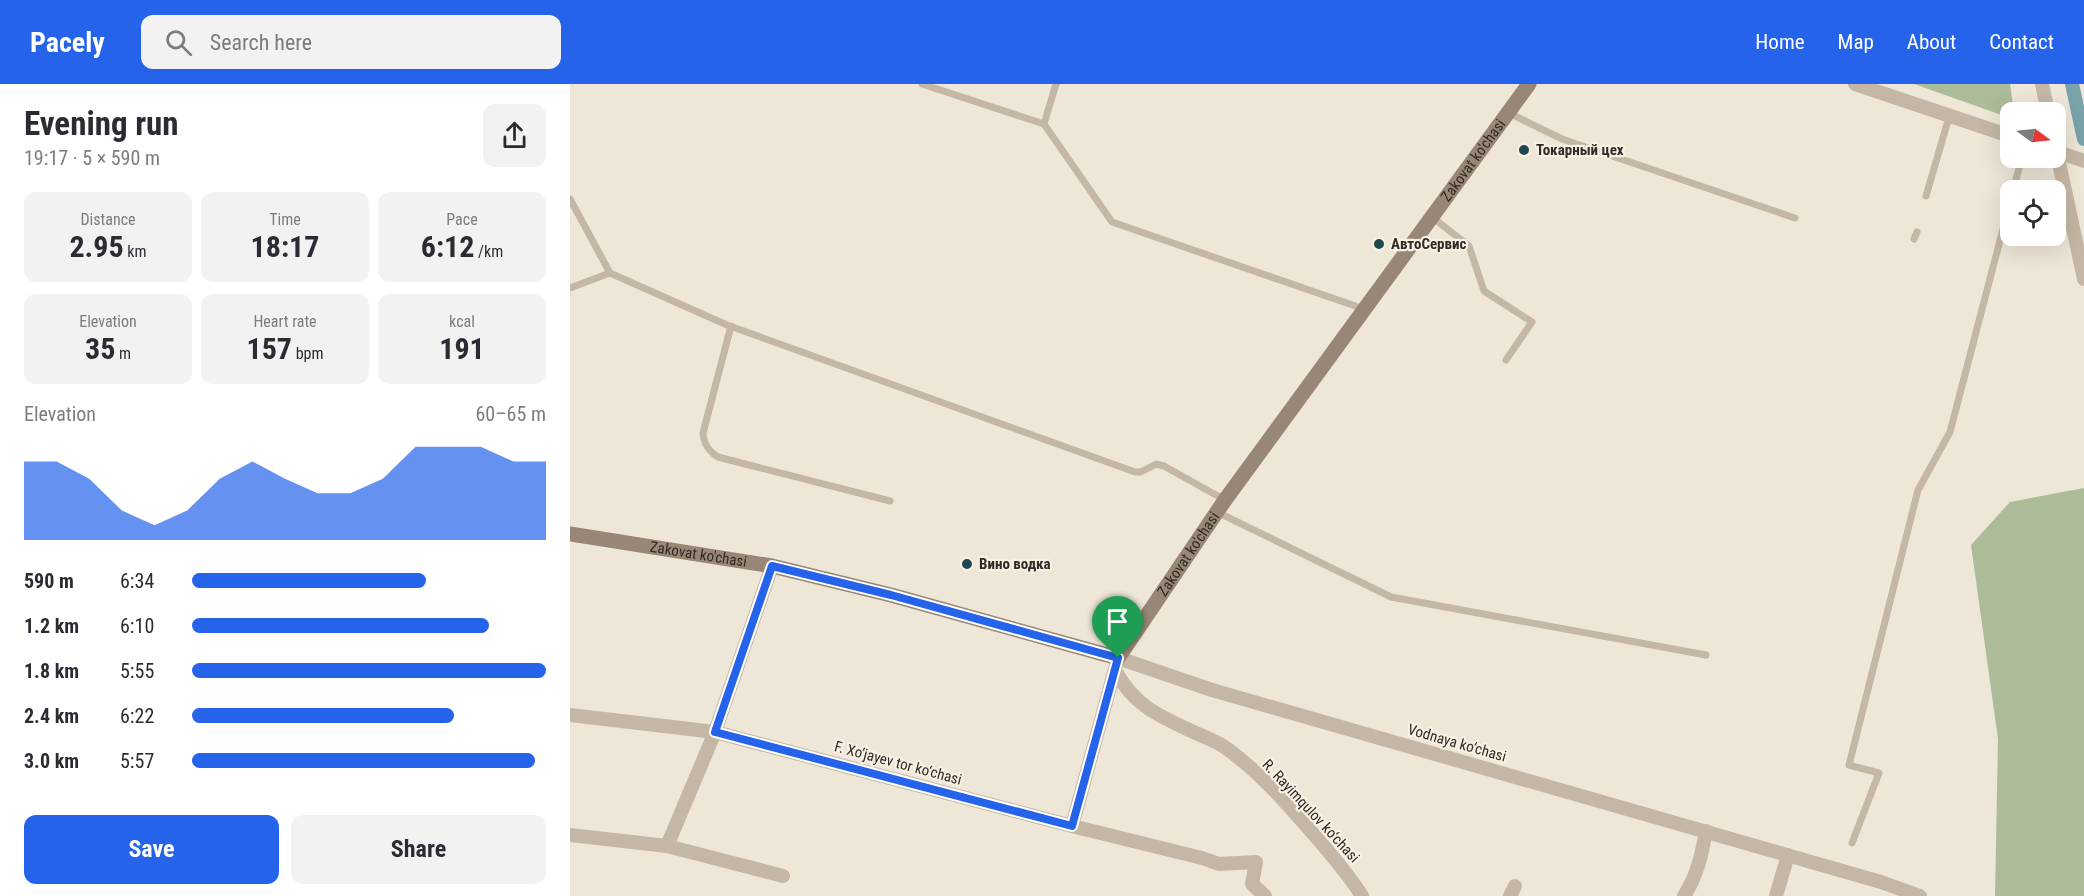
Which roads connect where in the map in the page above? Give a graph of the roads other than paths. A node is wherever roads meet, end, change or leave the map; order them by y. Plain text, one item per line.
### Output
1 (922, 84) edge
2 (1056, 84) edge
3 (1529, 84) edge
4 (1855, 84) edge
5 (2042, 84) edge
6 (2046, 102) edge
7 (1509, 113) junction
8 (1949, 117) junction
9 (1044, 124) junction
10 (2000, 133) edge
11 (2066, 155) edge
12 (2084, 161) edge
13 (2060, 168) edge
14 (1926, 196) dead end
15 (570, 199) edge
16 (1432, 218) junction
17 (1795, 218) dead end
18 (2000, 240) edge
19 (610, 273) junction
20 (2084, 279) edge
21 (570, 288) edge
22 (1364, 309) junction
23 (731, 326) junction
24 (1506, 360) dead end
25 (890, 501) dead end
26 (1221, 506) junction
27 (570, 534) edge
28 (772, 566) junction
29 (1706, 655) dead end
30 (1117, 665) junction
31 (570, 715) edge
32 (715, 732) junction
33 (1072, 826) junction
34 (1706, 831) junction
35 (570, 835) edge
36 (1852, 843) dead end
37 (667, 846) junction
38 (1788, 855) junction
39 (783, 876) dead end
40 (1265, 896) edge
41 (1362, 896) edge
42 (1684, 896) edge
43 (1776, 896) edge
44 (1920, 896) edge

1 - 9 lane
2 - 9 lane
3 - 7 main road, Zakovat ko'chasi
4 - 8 street
5 - 6 street
7 - 16 main road, Zakovat ko'chasi
7 - 17 lane
8 - 10 street
8 - 14 lane
9 - 22 lane
11 - 12 street, bridge
13 - 20 street
15 - 19 lane
16 - 22 main road, Zakovat ko'chasi
16 - 24 lane
18 - 36 lane
19 - 21 lane
19 - 23 lane
22 - 26 main road, Zakovat ko'chasi
23 - 25 lane
23 - 26 lane
26 - 29 lane
26 - 30 main road, Zakovat ko'chasi
27 - 28 main road, Zakovat ko'chasi
28 - 30 main road, Zakovat ko'chasi
28 - 32 street
30 - 33 street
30 - 34 street, Vodnaya ko‘chasi
30 - 41 street, R. Rayimqulov ko‘chasi
31 - 32 street, F. Xo‘jayev tor ko‘chasi
32 - 33 street, F. Xo‘jayev tor ko‘chasi
32 - 37 street
33 - 40 street, F. Xo‘jayev tor ko‘chasi
34 - 38 street, Vodnaya ko‘chasi
34 - 42 street
35 - 37 street
37 - 39 street
38 - 43 street
38 - 44 street, Vodnaya ko‘chasi

